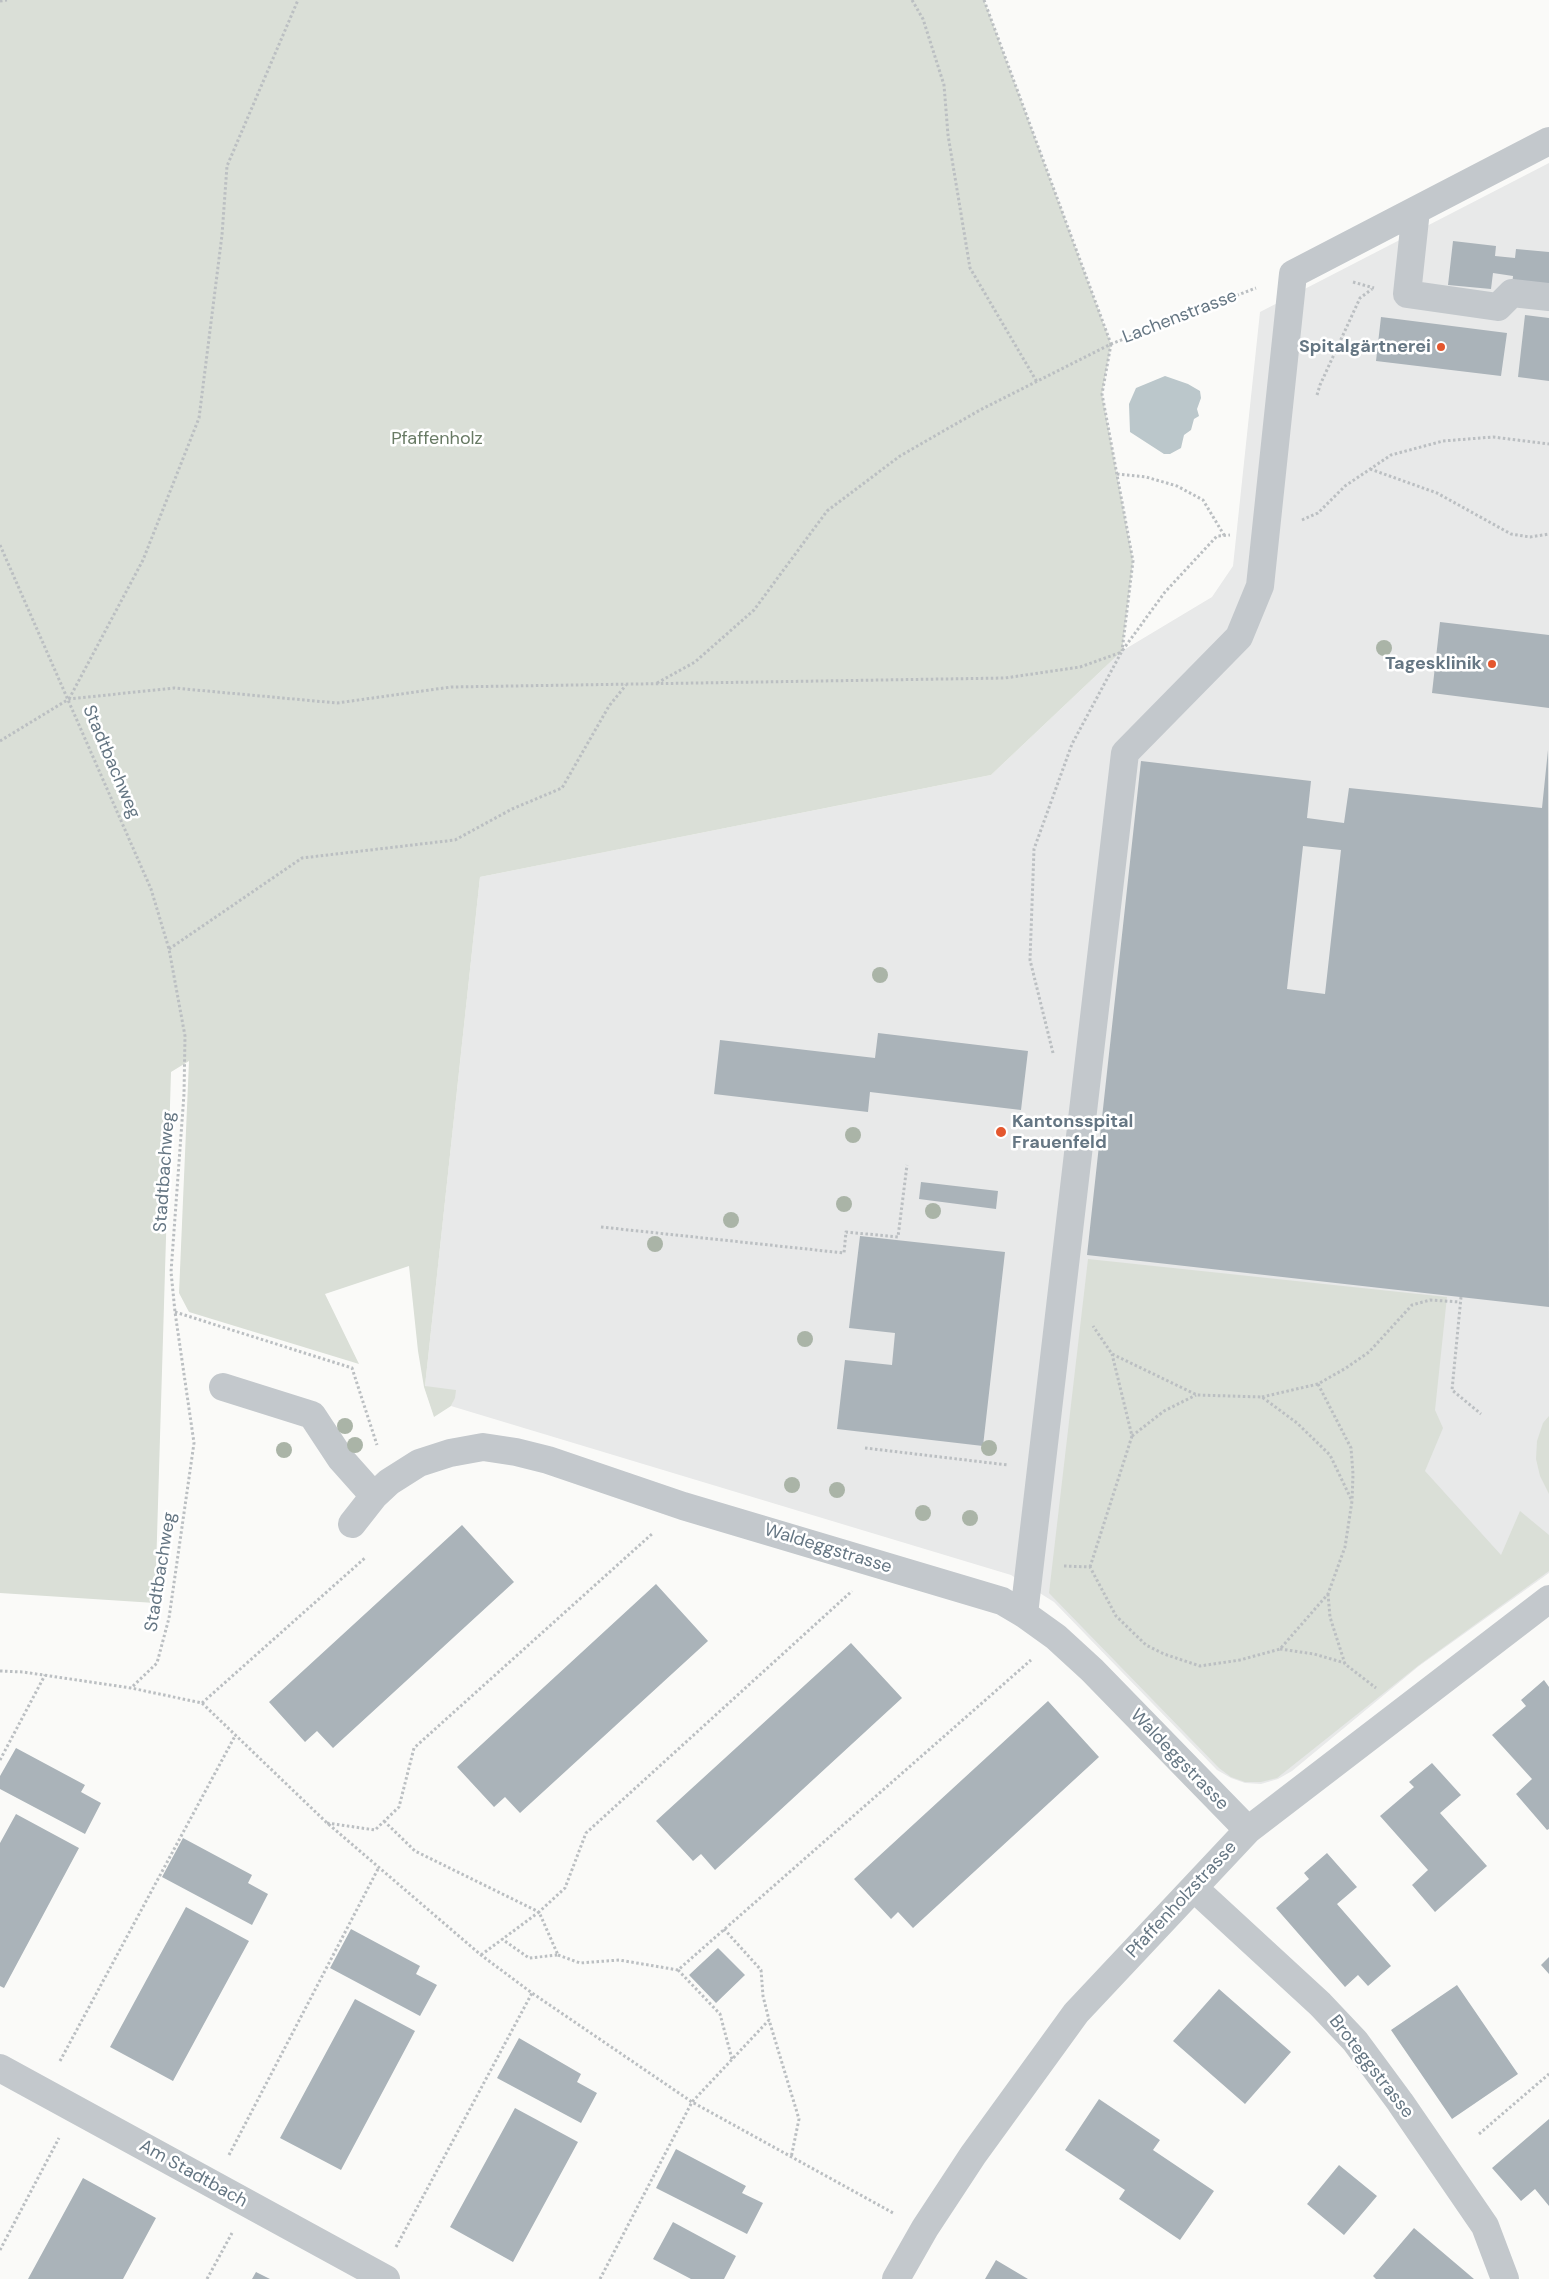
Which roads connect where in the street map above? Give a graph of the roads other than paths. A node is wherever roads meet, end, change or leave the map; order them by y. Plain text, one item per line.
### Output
1 (1549, 141) edge
2 (1416, 210) junction
3 (1549, 297) edge
4 (223, 1387) dead end
5 (381, 1489) junction
6 (352, 1524) road end
7 (1549, 1599) edge
8 (1024, 1614) junction
9 (1248, 1830) junction
10 (1194, 1888) junction
11 (0, 2068) edge
12 (386, 2279) edge
13 (896, 2279) edge
14 (1505, 2279) edge

1 - 2 street
2 - 3 street
2 - 8 street
4 - 5 street
5 - 6 street, Waldeggstrasse
5 - 8 street, Waldeggstrasse
7 - 9 street, Pfaffenholzstrasse
8 - 9 street, Waldeggstrasse
9 - 10 street, Pfaffenholzstrasse
10 - 13 street, Pfaffenholzstrasse
10 - 14 street, Broteggstrasse
11 - 12 street, Am Stadtbach

